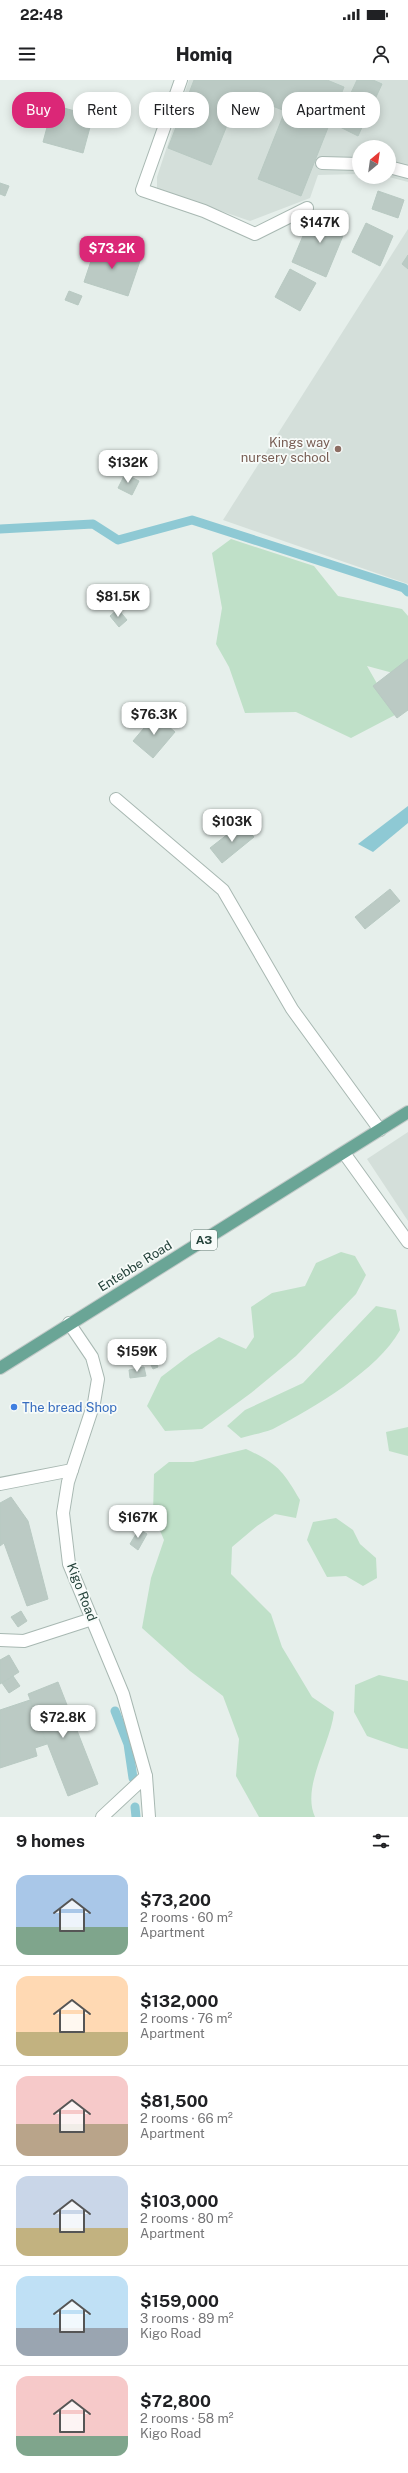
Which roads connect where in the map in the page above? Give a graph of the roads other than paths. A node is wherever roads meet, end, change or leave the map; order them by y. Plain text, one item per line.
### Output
1 (181, 80) edge
2 (322, 163) dead end
3 (352, 164) edge
4 (396, 169) edge
5 (408, 172) edge
6 (307, 208) dead end
7 (116, 799) dead end
8 (408, 1112) edge
9 (380, 1130) junction
10 (344, 1153) junction
11 (408, 1242) edge
12 (70, 1323) junction
13 (0, 1368) edge
14 (72, 1470) junction
15 (0, 1484) edge
16 (92, 1619) junction
17 (0, 1640) edge
18 (146, 1776) junction
19 (102, 1817) edge
20 (149, 1817) edge

1 - 6 street
2 - 3 street
4 - 5 street
7 - 9 street
8 - 9 main road, Entebbe Road / A3
9 - 10 main road, Entebbe Road / A3
10 - 11 street
10 - 12 main road, Entebbe Road / A3
12 - 13 main road, Entebbe Road / A3
12 - 14 street, Kigo Road
14 - 15 street
14 - 16 street, Kigo Road
16 - 17 street
16 - 18 street, Kigo Road
18 - 19 street
18 - 20 street, Kigo Road

